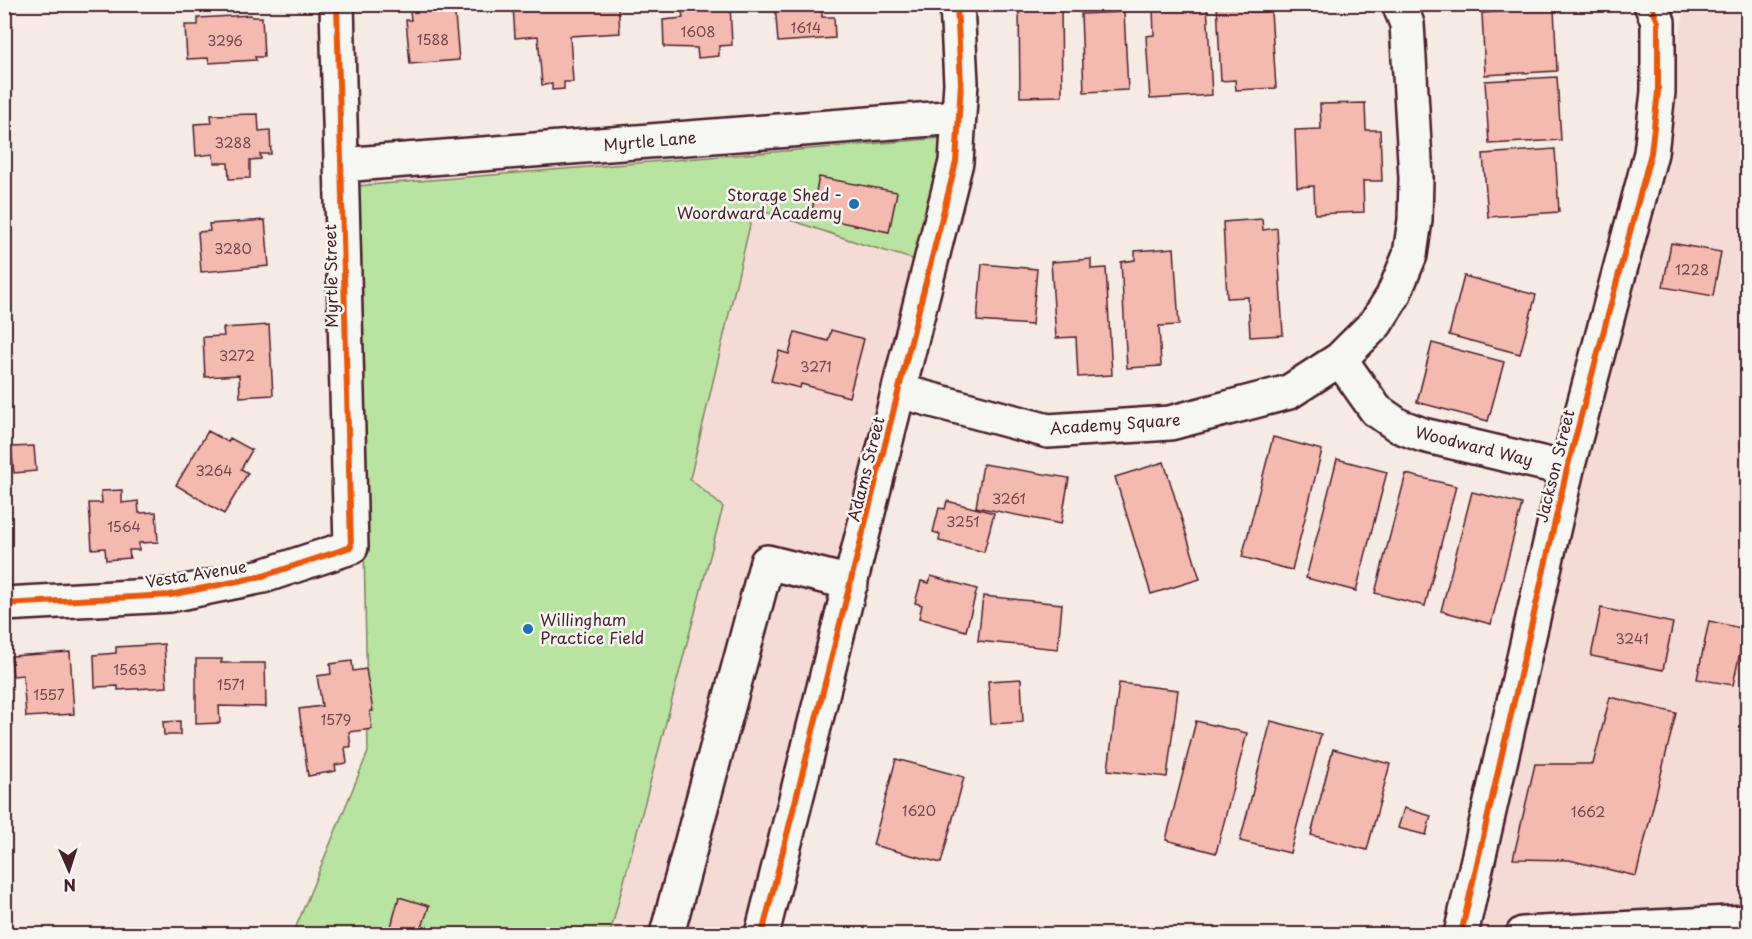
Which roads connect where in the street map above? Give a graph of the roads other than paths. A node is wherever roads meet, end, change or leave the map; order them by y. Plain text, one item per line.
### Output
1 (337, 4) edge
2 (957, 4) edge
3 (1400, 4) edge
4 (1652, 4) edge
5 (958, 117) junction
6 (341, 165) junction
7 (1340, 359) junction
8 (899, 391) junction
9 (1567, 469) junction
10 (351, 547) joint
11 (851, 583) junction
12 (4, 604) edge
13 (1748, 922) edge
14 (667, 934) edge
15 (762, 934) edge
16 (1461, 934) edge
17 (1524, 934) edge

1 - 6 street, Myrtle Street
2 - 5 street, Adams Street
3 - 7 street, Academy Square
4 - 9 street, Jackson Street
5 - 6 street, Myrtle Lane
5 - 8 street, Adams Street
6 - 10 street, Myrtle Street
7 - 8 street, Academy Square
7 - 9 street, Woodward Way
8 - 11 street, Adams Street
9 - 16 street, Jackson Street
10 - 12 street, Vesta Avenue
11 - 14 street
11 - 15 street, Adams Street
13 - 17 street

